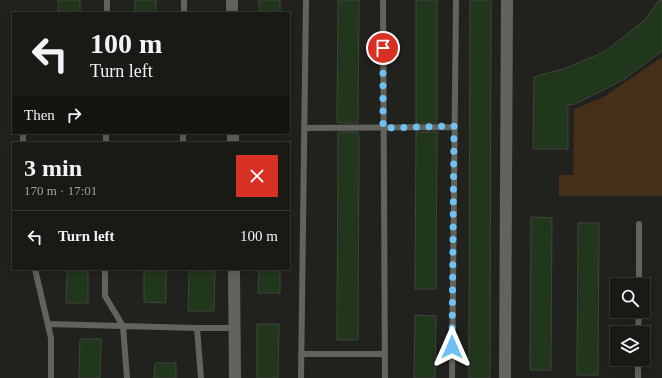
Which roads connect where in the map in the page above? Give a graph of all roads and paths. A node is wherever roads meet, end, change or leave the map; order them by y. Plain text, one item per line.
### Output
1 (107, 0) edge
2 (184, 0) edge
3 (232, 0) edge
4 (306, 0) edge
5 (382, 0) edge
6 (456, 0) edge
7 (507, 0) edge
8 (107, 12) edge
9 (184, 12) edge
10 (232, 12) edge
11 (454, 126) junction
12 (304, 128) junction
13 (383, 128) junction
14 (639, 224) dead end
15 (35, 270) edge
16 (105, 270) edge
17 (234, 270) edge
18 (639, 278) edge
19 (48, 324) junction
20 (123, 326) junction
21 (197, 328) junction
22 (234, 328) junction
23 (301, 354) junction
24 (385, 354) junction
25 (638, 366) edge
26 (51, 378) edge
27 (127, 378) edge
28 (201, 378) edge
29 (235, 378) edge
30 (300, 378) edge
31 (385, 378) edge
32 (452, 378) edge
33 (505, 378) edge
34 (638, 378) edge

1 - 8 lane
2 - 9 lane
3 - 10 street
4 - 12 lane
5 - 13 lane
6 - 11 lane
7 - 33 street
11 - 13 lane
11 - 32 lane
12 - 13 lane
12 - 23 lane
13 - 24 lane
14 - 18 lane
15 - 19 lane
16 - 20 lane
17 - 22 street
19 - 20 lane
19 - 26 lane
20 - 21 lane
20 - 27 lane
21 - 22 lane
21 - 28 lane
22 - 29 street
23 - 24 lane
23 - 30 lane
24 - 31 lane
25 - 34 lane

